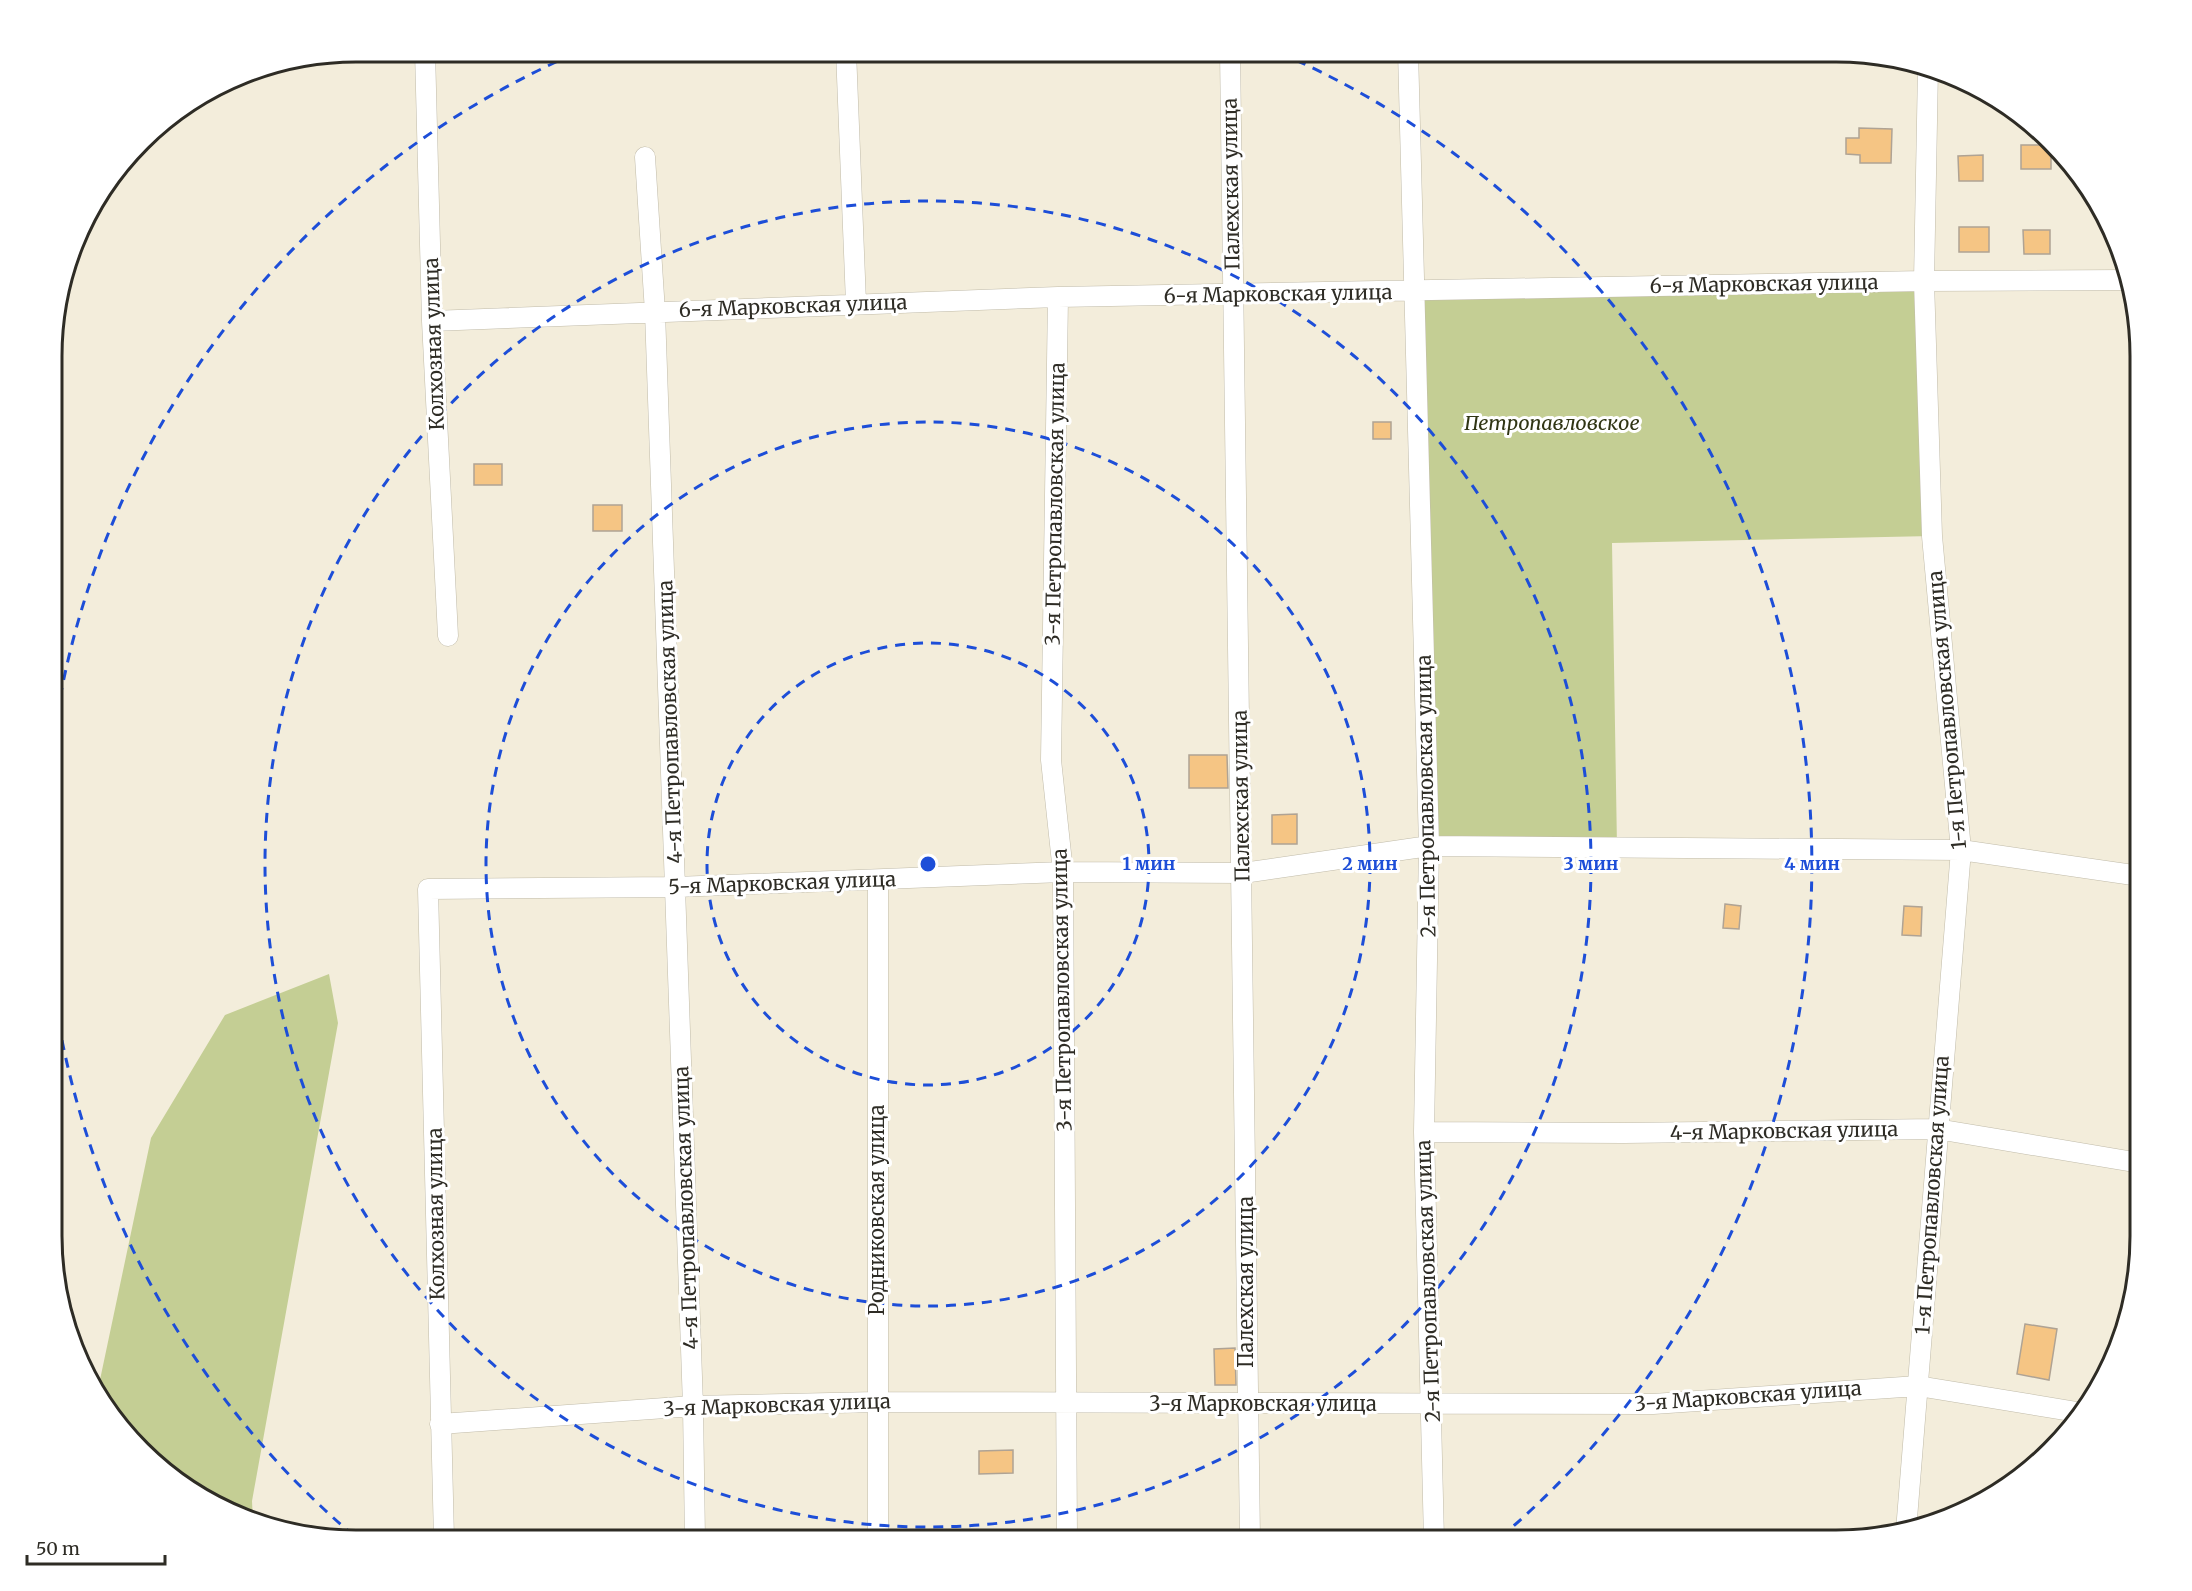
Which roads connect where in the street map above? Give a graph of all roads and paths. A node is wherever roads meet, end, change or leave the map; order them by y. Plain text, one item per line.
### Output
1 (425, 62) edge
2 (846, 62) edge
3 (1230, 62) edge
4 (1408, 62) edge
5 (1928, 76) edge
6 (645, 157) dead end
7 (2120, 280) edge
8 (1924, 281) junction
9 (1415, 291) junction
10 (1233, 296) junction
11 (1058, 297) junction
12 (856, 303) junction
13 (655, 312) junction
14 (432, 321) junction
15 (448, 636) dead end
16 (1429, 846) junction
17 (1961, 850) junction
18 (1063, 872) junction
19 (1243, 873) junction
20 (2130, 875) edge
21 (878, 881) junction
22 (675, 887) junction
23 (428, 889) joint
24 (1937, 1129) junction
25 (1424, 1132) junction
26 (2130, 1161) edge
27 (1918, 1386) junction
28 (876, 1402) junction
29 (1064, 1404) junction
30 (1247, 1404) junction
31 (1432, 1405) junction
32 (693, 1406) junction
33 (2073, 1411) edge
34 (440, 1424) junction
35 (1907, 1521) edge
36 (444, 1530) edge
37 (695, 1530) edge
38 (878, 1530) edge
39 (1067, 1530) edge
40 (1250, 1530) edge
41 (1434, 1530) edge

1 - 14 street, Колхозная улица
2 - 12 street
3 - 10 street, Палехская улица
4 - 9 street, 2-я Петропавловская улица
5 - 8 street, 1-я Петропавловская улица
6 - 13 street, 4-я Петропавловская улица
7 - 8 street, 6-я Марковская улица
8 - 9 street, 6-я Марковская улица
8 - 17 street, 1-я Петропавловская улица
9 - 10 street, 6-я Марковская улица
9 - 16 street, 2-я Петропавловская улица
10 - 11 street, 6-я Марковская улица
10 - 19 street, Палехская улица
11 - 12 street, 6-я Марковская улица
11 - 18 street, 3-я Петропавловская улица
12 - 13 street, 6-я Марковская улица
13 - 14 street, 6-я Марковская улица
13 - 22 street, 4-я Петропавловская улица
14 - 15 street, Колхозная улица
16 - 17 street, 5-я Марковская улица
16 - 19 street, 5-я Марковская улица
16 - 25 street, 2-я Петропавловская улица
17 - 20 street, 5-я Марковская улица
17 - 24 street, 1-я Петропавловская улица
18 - 19 street, 5-я Марковская улица
18 - 21 street, 5-я Марковская улица
18 - 29 street, 3-я Петропавловская улица
19 - 30 street, Палехская улица
21 - 22 street, 5-я Марковская улица
21 - 28 street, Родниковская улица
22 - 23 street, 5-я Марковская улица
22 - 32 street, 4-я Петропавловская улица
23 - 34 street, Колхозная улица
24 - 25 street, 4-я Марковская улица
24 - 26 street, 4-я Марковская улица
24 - 27 street, 1-я Петропавловская улица
25 - 31 street, 2-я Петропавловская улица
27 - 31 street, 3-я Марковская улица
27 - 33 street, 3-я Марковская улица
27 - 35 street, 1-я Петропавловская улица
28 - 29 street, 3-я Марковская улица
28 - 32 street, 3-я Марковская улица
28 - 38 street, Родниковская улица
29 - 30 street, 3-я Марковская улица
29 - 39 street, 3-я Петропавловская улица
30 - 31 street, 3-я Марковская улица
30 - 40 street, Палехская улица
31 - 41 street, 2-я Петропавловская улица
32 - 34 street, 3-я Марковская улица
32 - 37 street, 4-я Петропавловская улица
34 - 36 street, Колхозная улица

